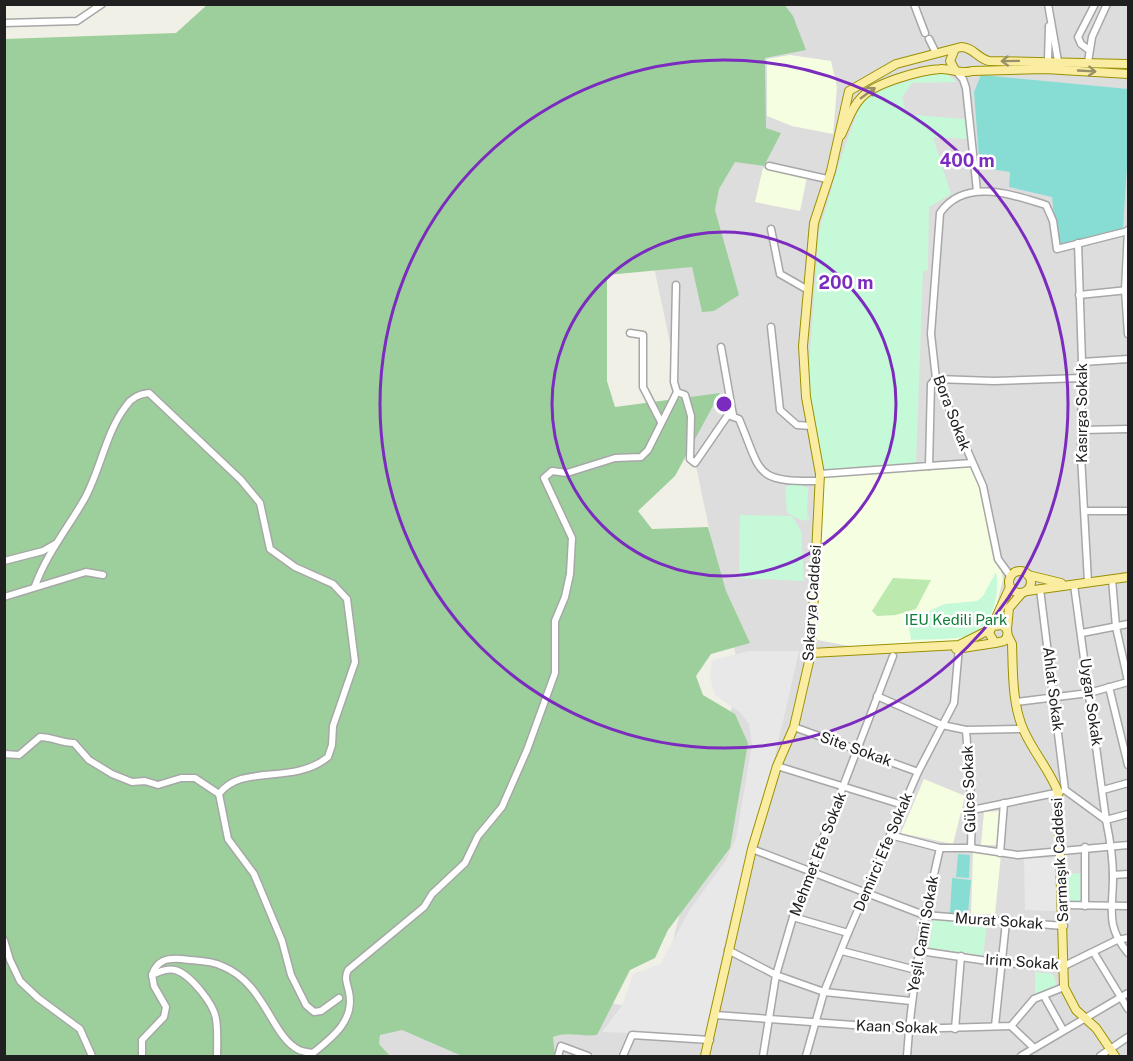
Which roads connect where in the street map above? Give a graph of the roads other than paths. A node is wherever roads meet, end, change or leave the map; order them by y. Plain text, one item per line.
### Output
1 (102, 4) edge
2 (914, 4) edge
3 (1095, 4) edge
4 (1107, 4) edge
5 (1049, 8) edge
6 (4, 23) edge
7 (1089, 50) junction
8 (954, 51) junction
9 (975, 52) junction
10 (936, 53) junction
11 (1048, 60) junction
12 (1058, 61) junction
13 (1088, 62) junction
14 (1128, 64) edge
15 (1045, 69) junction
16 (956, 70) junction
17 (972, 70) junction
18 (1128, 74) edge
19 (966, 88) junction
20 (838, 142) junction
21 (769, 166) dead end
22 (827, 179) junction
23 (977, 191) junction
24 (771, 229) dead end
25 (1128, 231) edge
26 (1078, 243) junction
27 (676, 285) dead end
28 (808, 290) junction
29 (1127, 290) edge
30 (1079, 295) junction
31 (771, 327) dead end
32 (630, 333) dead end
33 (1128, 334) edge
34 (721, 347) dead end
35 (1128, 359) edge
36 (1082, 362) junction
37 (1082, 378) junction
38 (936, 379) junction
39 (677, 392) junction
40 (733, 415) junction
41 (661, 422) junction
42 (811, 426) junction
43 (1128, 429) edge
44 (1082, 430) junction
45 (972, 463) junction
46 (929, 466) junction
47 (820, 477) junction
48 (1085, 511) junction
49 (1128, 511) edge
50 (57, 542) junction
51 (4, 561) edge
52 (1028, 574) junction
53 (103, 575) dead end
54 (1011, 577) junction
55 (1128, 577) edge
56 (1112, 579) junction
57 (1088, 582) junction
58 (1074, 585) junction
59 (35, 586) junction
60 (1010, 587) junction
61 (1040, 589) junction
62 (1024, 592) junction
63 (4, 597) edge
64 (1128, 624) edge
65 (1116, 627) junction
66 (991, 628) junction
67 (1007, 633) junction
68 (1082, 633) junction
69 (998, 643) junction
70 (959, 647) junction
71 (811, 653) junction
72 (893, 656) dead end
73 (1012, 656) junction
74 (1128, 681) edge
75 (1109, 687) junction
76 (1089, 693) junction
77 (877, 696) junction
78 (1054, 696) junction
79 (1016, 702) junction
80 (942, 725) junction
81 (794, 727) junction
82 (1023, 729) junction
83 (966, 730) junction
84 (856, 749) junction
85 (4, 754) edge
86 (1128, 765) edge
87 (777, 766) junction
88 (918, 772) junction
89 (1065, 777) junction
90 (1053, 780) junction
91 (1128, 783) edge
92 (844, 787) junction
93 (1102, 790) junction
94 (1062, 791) junction
95 (219, 794) junction
96 (1004, 803) junction
97 (903, 805) junction
98 (972, 810) junction
99 (1128, 814) edge
100 (1106, 820) junction
101 (890, 835) junction
102 (1111, 845) junction
103 (1128, 845) edge
104 (1085, 847) junction
105 (940, 848) junction
106 (970, 848) junction
107 (752, 849) junction
108 (1060, 849) junction
109 (1000, 852) junction
110 (812, 871) junction
111 (1128, 874) edge
112 (1113, 875) junction
113 (866, 892) junction
114 (1063, 905) junction
115 (1085, 906) junction
116 (1128, 906) edge
117 (1111, 907) junction
118 (924, 915) junction
119 (793, 917) junction
120 (1006, 922) junction
121 (1064, 926) junction
122 (848, 933) junction
123 (1128, 938) edge
124 (4, 940) edge
125 (1117, 940) junction
126 (728, 950) junction
127 (842, 951) junction
128 (920, 951) junction
129 (1094, 953) junction
130 (1128, 953) edge
131 (961, 956) junction
132 (1001, 963) junction
133 (1062, 967) junction
134 (916, 970) junction
135 (153, 975) junction
136 (776, 975) junction
137 (1064, 987) junction
138 (824, 992) junction
139 (1128, 993) edge
140 (1044, 996) junction
141 (339, 998) dead end
142 (1121, 998) junction
143 (911, 1001) junction
144 (1128, 1009) edge
145 (716, 1015) junction
146 (1084, 1017) junction
147 (769, 1020) junction
148 (814, 1023) junction
149 (995, 1026) junction
150 (1011, 1026) junction
151 (909, 1029) junction
152 (955, 1029) junction
153 (1063, 1030) junction
154 (1128, 1037) edge
155 (710, 1040) junction
156 (1034, 1048) junction
157 (1113, 1053) edge
158 (92, 1056) edge
159 (142, 1056) edge
160 (217, 1056) edge
161 (558, 1056) edge
162 (588, 1056) edge
163 (623, 1056) edge
164 (705, 1056) edge
165 (763, 1056) edge
166 (806, 1056) edge
167 (907, 1056) edge
168 (1021, 1056) edge
169 (1100, 1056) edge

1 - 6 street
2 - 10 street
3 - 7 street
4 - 7 street
5 - 11 street
5 - 12 street
7 - 13 street
8 - 9 main road
8 - 10 main road, Sakarya Caddesi
8 - 16 main road
11 -> 9 main road
9 - 17 main road
10 - 20 main road, Sakarya Caddesi
11 - 12 main road
12 - 13 main road
12 - 15 main road
13 - 14 main road
15 - 17 main road
15 -> 18 main road
16 - 17 main road
16 - 19 street
20 -> 16 main road, Sakarya Caddesi
17 - 19 street
19 - 23 street
20 - 22 main road, Sakarya Caddesi
21 - 22 street
22 - 28 main road, Sakarya Caddesi
23 - 26 street
23 - 38 street, Bora Sokak
24 - 28 street
25 - 26 street
25 - 29 street
26 - 30 street, Kasırga Sokak
27 - 39 street
28 - 42 main road, Sakarya Caddesi
29 - 30 street
29 - 33 street
30 - 36 street, Kasırga Sokak
31 - 42 street
32 - 41 street
34 - 40 street
35 - 36 street
36 - 37 street, Kasırga Sokak
37 - 38 street
37 - 44 street, Kasırga Sokak
38 - 45 street, Bora Sokak
38 - 46 street
39 - 40 street
39 - 41 street
40 - 47 street
41 - 135 street
42 - 47 main road, Sakarya Caddesi
43 - 44 street
44 - 48 street, Kasırga Sokak
45 - 46 street
45 - 54 street, Bora Sokak
46 - 47 street
47 - 71 main road, Sakarya Caddesi
48 - 49 street
48 - 57 street, Kasırga Sokak
50 - 51 street
50 - 59 street
50 - 95 street
52 - 54 main road
52 - 58 main road
52 - 62 main road
53 - 59 street
54 - 60 main road
55 - 56 main road
56 - 57 main road
56 - 65 street
57 - 58 main road
58 - 61 main road
58 - 68 street, Uygar Sokak
59 - 63 street
60 - 62 main road
60 - 66 main road
61 - 62 main road
61 - 78 street, Ahlat Sokak
62 - 67 main road
64 - 65 street
65 - 68 street
65 - 74 street
66 - 67 main road
66 - 69 main road
66 - 70 main road
67 - 69 main road
67 - 73 main road, Sarmaşık Caddesi
68 - 76 street, Uygar Sokak
69 - 70 main road
69 - 73 main road
70 - 71 main road
70 - 80 street, Demirci Efe Sokak
71 - 81 main road, Sakarya Caddesi
72 - 77 street, Mehmet Efe Sokak
73 - 79 main road, Sarmaşık Caddesi
74 - 75 street
75 - 76 street
75 - 86 street
76 - 78 street
76 - 93 street, Uygar Sokak
77 - 80 street
77 - 84 street, Mehmet Efe Sokak
78 - 79 street
78 - 89 street, Ahlat Sokak
79 - 82 main road, Sarmaşık Caddesi
80 - 83 street
80 - 88 street, Demirci Efe Sokak
81 - 84 street, Site Sokak
81 - 87 main road, Sakarya Caddesi
82 - 83 street
82 - 90 main road, Sarmaşık Caddesi
83 - 98 street, Gülce Sokak
84 - 88 street, Site Sokak
84 - 92 street, Mehmet Efe Sokak
85 - 95 street
87 - 92 street
87 - 107 main road, Sakarya Caddesi
88 - 97 street, Demirci Efe Sokak
89 - 90 street
89 - 94 street, Ahlat Sokak
90 - 94 main road, Sarmaşık Caddesi
91 - 93 street
92 - 97 street
92 - 110 street, Mehmet Efe Sokak
93 - 100 street, Uygar Sokak
94 - 96 street
94 - 100 street
94 - 108 main road, Sarmaşık Caddesi
95 - 141 street
96 - 98 street
96 - 109 street
97 - 101 street, Demirci Efe Sokak
98 - 106 street, Gülce Sokak
99 - 100 street
100 - 102 street, Uygar Sokak
101 - 105 street
101 - 113 street, Demirci Efe Sokak
102 - 103 street
102 - 104 street
102 - 112 street, Uygar Sokak
104 - 108 street
104 - 115 street
105 - 106 street
105 - 118 street, Yeşil Cami Sokak
106 - 109 street
107 - 110 street, Murat Sokak
107 - 126 main road, Sakarya Caddesi
108 - 109 street
108 - 114 main road, Sarmaşık Caddesi
110 - 113 street, Murat Sokak
110 - 119 street, Mehmet Efe Sokak
111 - 112 street
112 - 117 street, Uygar Sokak
113 - 118 street, Murat Sokak
113 - 122 street, Demirci Efe Sokak
114 - 115 street, Murat Sokak
114 - 121 main road, Sarmaşık Caddesi
115 - 117 street, Murat Sokak
116 - 117 street, Murat Sokak
117 - 125 street, Uygar Sokak
118 - 120 street, Murat Sokak
118 - 128 street, Yeşil Cami Sokak
119 - 122 street
119 - 136 street, Mehmet Efe Sokak
120 - 121 street, Murat Sokak
120 - 132 street
121 - 133 main road, Sarmaşık Caddesi
122 - 127 street, Demirci Efe Sokak
123 - 125 street, Irim Sokak
124 - 158 street
125 - 129 street, Irim Sokak
125 - 130 street
126 - 136 street
126 - 145 main road, Sakarya Caddesi
127 - 134 street
127 - 138 street, Demirci Efe Sokak
128 - 131 street, Irim Sokak
128 - 134 street, Yeşil Cami Sokak
129 - 133 street, Irim Sokak
129 - 142 street
131 - 132 street, Irim Sokak
131 - 152 street
132 - 133 street, Irim Sokak
132 - 149 street
133 - 137 main road, Sarmaşık Caddesi
134 - 143 street, Yeşil Cami Sokak
135 - 159 street
135 - 160 street
136 - 138 street
136 - 147 street, Mehmet Efe Sokak
137 - 140 street
137 - 146 main road, Sarmaşık Caddesi
138 - 143 street
138 - 148 street, Demirci Efe Sokak
139 - 142 street
140 - 150 street
140 - 153 street
142 - 144 street
142 - 146 street
143 - 151 street, Yeşil Cami Sokak
145 - 147 street, Kaan Sokak
145 - 155 main road, Sakarya Caddesi
146 - 153 street
146 - 157 main road, Sarmaşık Caddesi
147 - 148 street, Kaan Sokak
147 - 165 street, Mehmet Efe Sokak
148 - 151 street, Kaan Sokak
148 - 166 street, Demirci Efe Sokak
149 - 150 street, Kaan Sokak
149 - 152 street, Kaan Sokak
150 - 156 street
151 - 152 street, Kaan Sokak
151 - 167 street, Yeşil Cami Sokak
153 - 156 street
154 - 157 street
155 - 163 street
155 - 164 main road, Sakarya Caddesi
156 - 168 street
157 - 169 street
161 - 162 street

